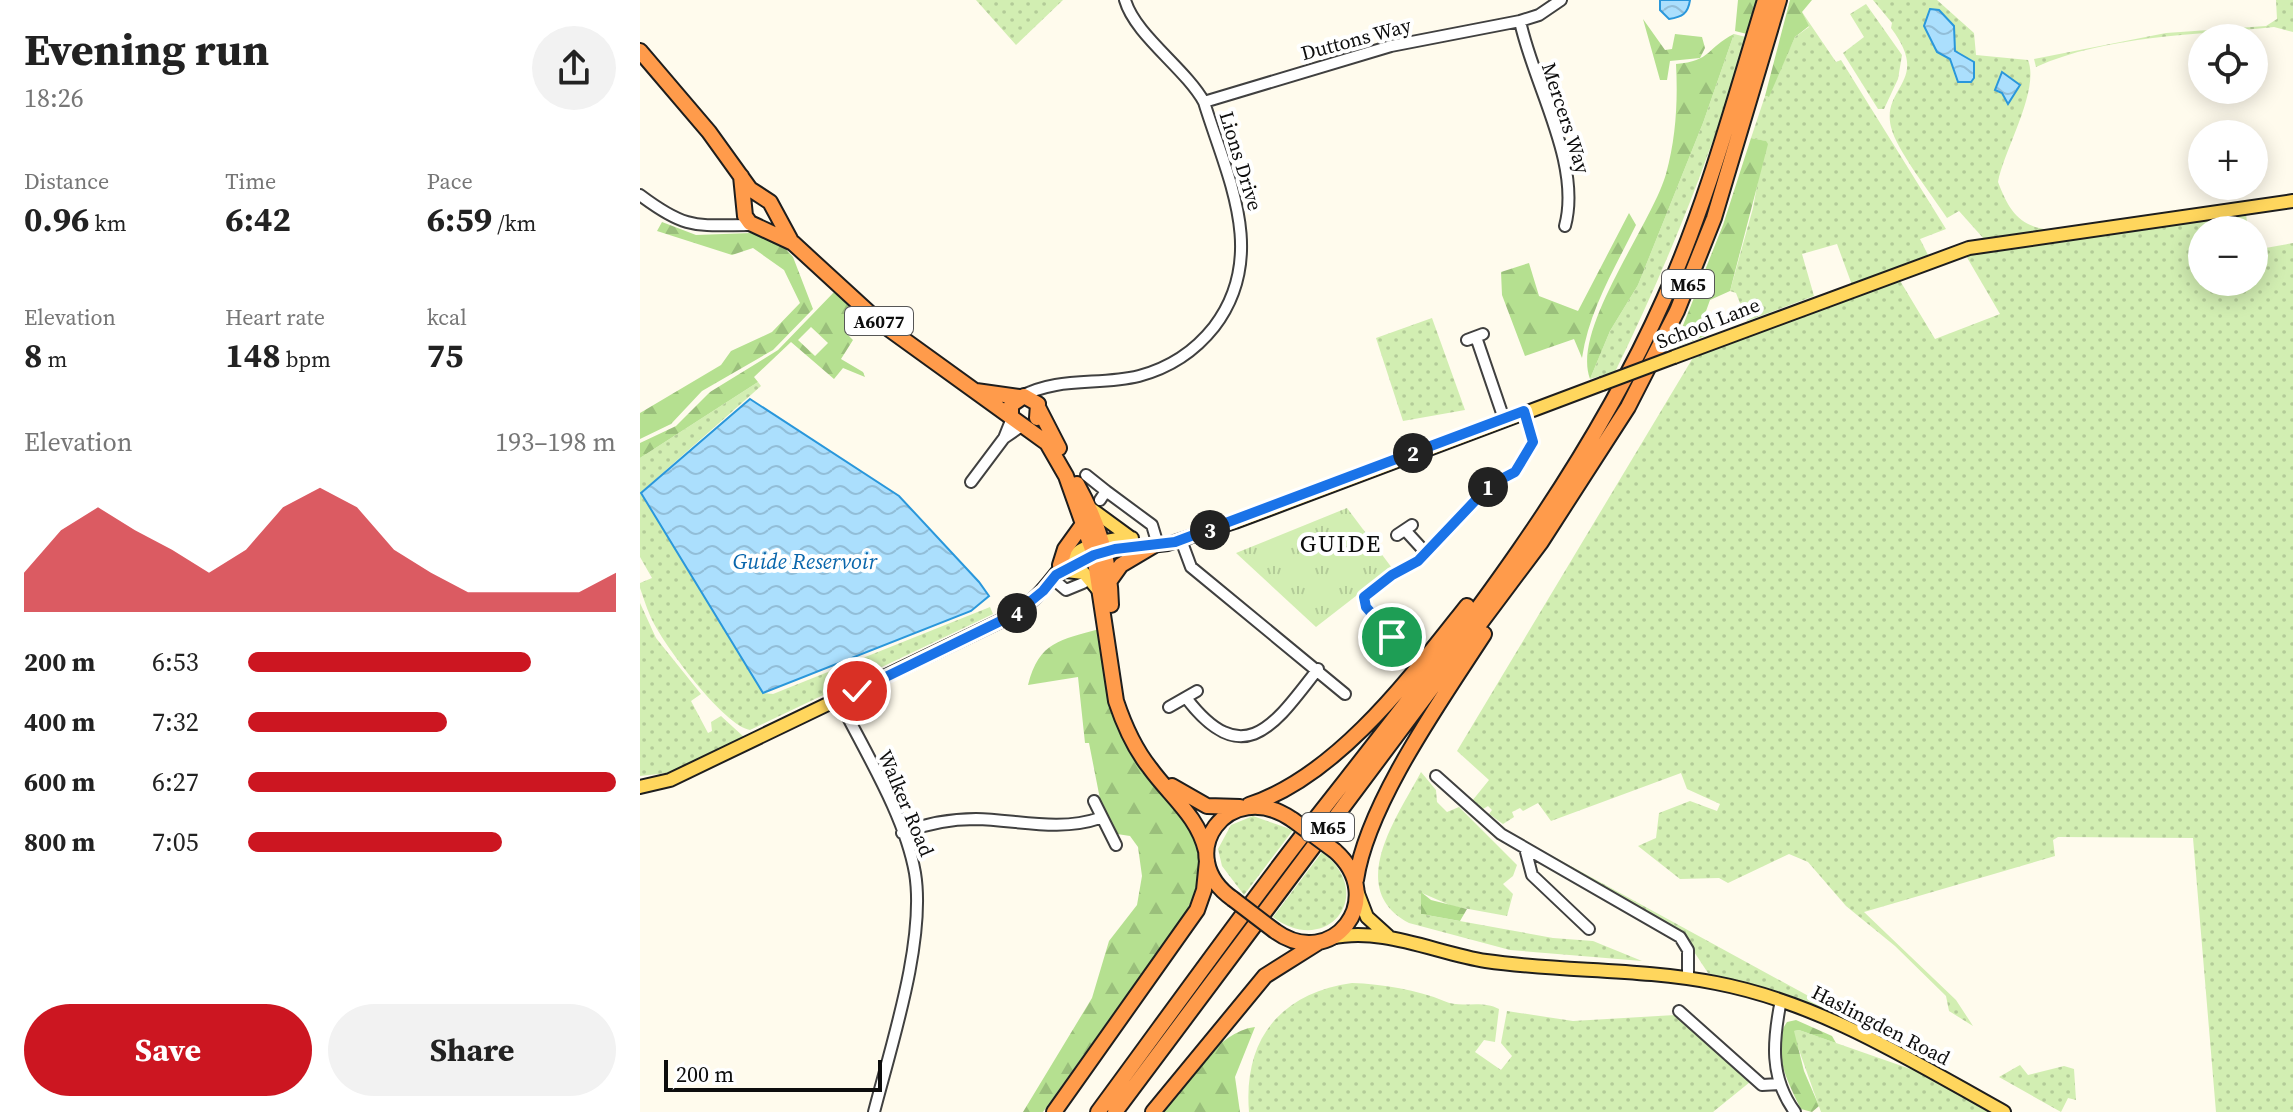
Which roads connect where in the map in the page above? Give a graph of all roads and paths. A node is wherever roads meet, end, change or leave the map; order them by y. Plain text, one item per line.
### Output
1 (1125, 0) edge
2 (1561, 0) edge
3 (1765, 0) edge
4 (1779, 0) edge
5 (1520, 21) junction
6 (640, 51) edge
7 (1204, 102) junction
8 (741, 176) junction
9 (640, 195) edge
10 (758, 197) junction
11 (2293, 201) edge
12 (744, 207) junction
13 (773, 211) junction
14 (718, 225) junction
15 (756, 226) junction
16 (1565, 226) dead end
17 (793, 243) junction
18 (1475, 337) dead end
19 (1060, 383) junction
20 (972, 391) junction
21 (1020, 397) junction
22 (1039, 408) junction
23 (1524, 411) junction
24 (1504, 419) junction
25 (1018, 421) junction
26 (1086, 475) dead end
27 (971, 482) dead end
28 (1555, 494) junction
29 (1099, 500) junction
30 (1083, 524) junction
31 (1405, 530) dead end
32 (1132, 538) junction
33 (1181, 540) junction
34 (1541, 542) junction
35 (1156, 545) junction
36 (1099, 548) junction
37 (1426, 553) junction
38 (1058, 572) junction
39 (1111, 579) junction
40 (1083, 583) dead end
41 (1103, 597) junction
42 (1378, 621) junction
43 (1368, 631) dead end
44 (1392, 637) dead end
45 (1318, 669) junction
46 (1197, 691) dead end
47 (1345, 694) dead end
48 (1187, 699) junction
49 (839, 700) junction
50 (1169, 707) dead end
51 (1436, 776) dead end
52 (640, 787) edge
53 (1457, 796) junction
54 (1094, 801) dead end
55 (1244, 806) junction
56 (1447, 807) dead end
57 (1100, 818) junction
58 (902, 833) junction
59 (1116, 845) dead end
60 (1525, 848) junction
61 (1206, 856) junction
62 (1357, 886) junction
63 (1589, 929) dead end
64 (1325, 940) junction
65 (1395, 940) junction
66 (1688, 978) junction
67 (1781, 1000) junction
68 (1679, 1011) dead end
69 (1780, 1084) junction
70 (874, 1112) edge
71 (1054, 1112) edge
72 (1098, 1112) edge
73 (1115, 1112) edge
74 (1153, 1112) edge
75 (1795, 1112) edge
76 (2004, 1112) edge

1 - 7 street, Lions Drive
2 - 5 street, Duttons Way
3 - 28 highway, M65
4 - 34 highway, M65
5 - 7 street, Duttons Way
5 - 16 street, Mercers Way
6 - 8 highway, A6077
7 - 19 street, Lions Drive
8 - 10 highway, A6077
8 - 12 highway
9 - 14 street
10 - 12 highway
10 - 13 highway, A6077
11 - 23 main road, School Lane, bridge
12 - 14 street
12 - 15 highway
13 - 15 highway
13 - 17 highway, A6077
14 - 15 street
15 - 17 highway, A6077
17 - 20 highway, A6077
18 - 24 street
19 - 21 street, Lions Drive
19 - 22 street
20 - 21 highway, A6077
20 - 25 highway, A6077
21 - 22 highway, A6077
21 - 25 highway
22 - 25 highway
22 - 29 highway, A6077
23 - 24 main road, School Lane
23 - 37 street
24 - 33 main road, School Lane
25 - 27 street
25 - 30 highway, A6077
26 - 29 street
28 - 55 highway
28 - 72 highway, M65
29 - 32 main road
29 - 35 street
29 - 36 highway, A6077
30 - 36 highway, A6077
30 - 38 highway
31 - 37 street
32 - 35 main road
32 - 36 main road
33 - 35 main road, School Lane
33 - 45 street
34 - 62 highway
34 - 73 highway, M65
35 - 36 main road, School Lane
35 - 39 highway
36 - 38 main road
36 - 39 highway, A6077
36 - 41 highway, A6077
37 - 42 street
38 - 40 street
38 - 41 main road
38 - 49 main road
39 - 55 highway, A6077
41 - 61 highway, A6077
42 - 43 street
42 - 44 street
45 - 47 street
45 - 48 street
46 - 48 street
48 - 50 street
49 - 52 main road
49 - 58 street, Walker Road
51 - 53 street
53 - 56 street
53 - 60 street
54 - 57 street
55 - 61 highway
55 - 62 highway, A6077, bridge
57 - 58 street
57 - 59 street
58 - 70 street, Walker Road
60 - 63 street
60 - 66 street
61 - 64 highway, A6077, bridge
61 - 71 highway
62 - 64 highway
62 - 65 main road
64 - 65 main road, Haslingden Road
64 - 74 highway
65 - 66 main road, Haslingden Road
66 - 67 main road, Haslingden Road
67 - 69 street
67 - 76 main road, Haslingden Road
68 - 69 street
69 - 75 street

